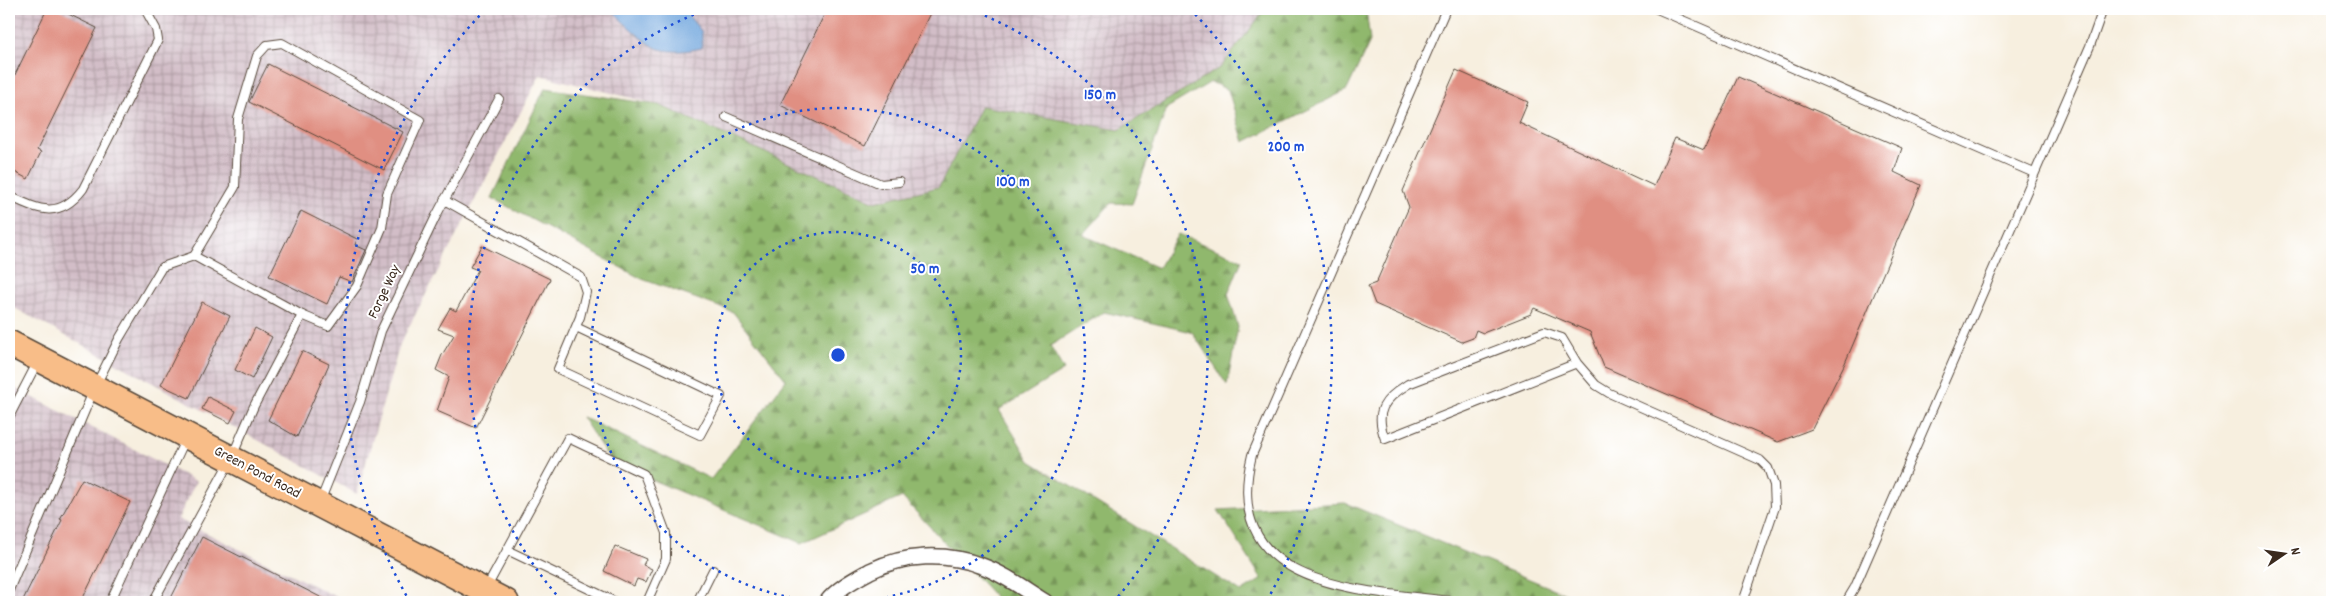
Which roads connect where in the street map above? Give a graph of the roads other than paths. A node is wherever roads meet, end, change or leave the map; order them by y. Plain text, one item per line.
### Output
1 (145, 9) edge
2 (1446, 9) edge
3 (1657, 9) edge
4 (2103, 9) edge
5 (500, 99) dead end
6 (726, 118) dead end
7 (2034, 173) junction
8 (899, 182) dead end
9 (9, 196) edge
10 (444, 200) junction
11 (194, 256) junction
12 (302, 315) junction
13 (576, 327) junction
14 (9, 343) edge
15 (39, 359) junction
16 (1577, 363) junction
17 (95, 387) junction
18 (9, 417) edge
19 (187, 435) junction
20 (231, 459) junction
21 (318, 506) junction
22 (507, 550) junction
23 (713, 570) dead end
24 (9, 590) edge
25 (495, 597) edge
26 (110, 602) edge
27 (153, 602) edge
28 (616, 602) edge
29 (647, 602) edge
30 (697, 602) edge
31 (827, 602) edge
32 (1044, 602) edge
33 (1460, 602) edge
34 (1743, 602) edge
35 (1846, 602) edge

1 - 9 lane
2 - 33 lane
3 - 7 lane
4 - 7 lane
5 - 10 lane, Forge Way
6 - 8 lane
7 - 35 lane
10 - 13 lane
10 - 21 lane, Forge Way
11 - 12 lane
11 - 12 lane
11 - 17 lane
12 - 20 lane
13 - 13 lane
14 - 15 main road, Green Pond Road
15 - 17 main road, Green Pond Road
15 - 18 lane
16 - 16 lane
16 - 34 lane
17 - 19 main road, Green Pond Road
17 - 24 lane
19 - 20 main road, Green Pond Road
19 - 26 lane
20 - 21 main road, Green Pond Road
20 - 27 lane
21 - 25 main road, Green Pond Road
22 - 25 lane
22 - 28 lane
22 - 29 lane
23 - 30 lane
31 - 32 street

